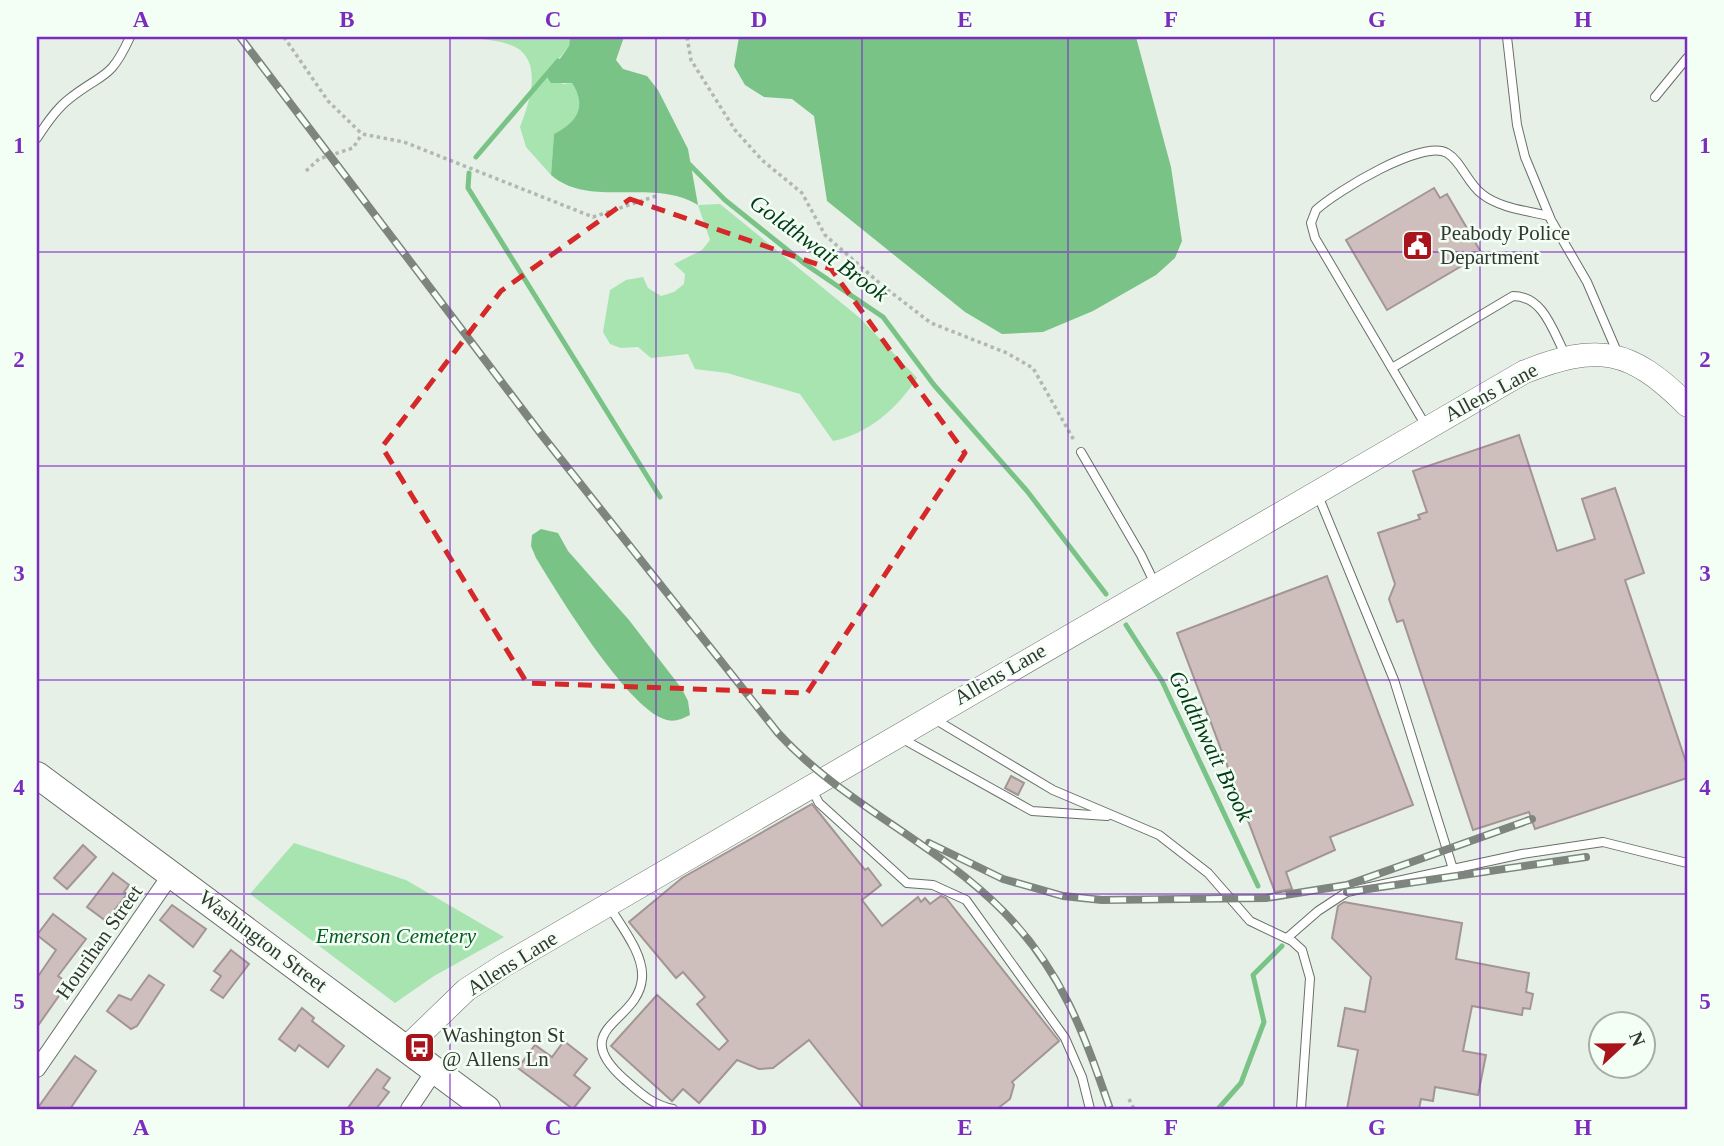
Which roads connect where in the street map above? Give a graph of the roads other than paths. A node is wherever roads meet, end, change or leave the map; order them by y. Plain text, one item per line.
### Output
1 (130, 37) edge
2 (1507, 37) edge
3 (1687, 58) edge
4 (1655, 97) dead end
5 (37, 138) edge
6 (1549, 216) junction
7 (1566, 356) junction
8 (1619, 357) junction
9 (1392, 368) junction
10 (1687, 405) edge
11 (1426, 426) junction
12 (1081, 452) road end
13 (1316, 490) junction
14 (1154, 584) junction
15 (929, 716) junction
16 (896, 735) junction
17 (37, 775) edge
18 (809, 786) junction
19 (1111, 816) junction
20 (1687, 863) edge
21 (1453, 869) junction
22 (172, 873) junction
23 (608, 904) junction
24 (1287, 938) junction
25 (406, 1048) junction
26 (37, 1069) edge
27 (435, 1070) junction
28 (409, 1109) edge
29 (487, 1109) edge
30 (673, 1109) edge
31 (1090, 1109) edge
32 (1301, 1109) edge

1 - 5 lane
2 - 6 lane
3 - 4 lane
6 - 8 lane
6 - 9 lane
7 - 8 street, Allens Lane
7 - 9 lane
7 - 11 street, Allens Lane
8 - 10 street, Allens Lane
9 - 11 lane
11 - 13 street, Allens Lane
12 - 14 lane
13 - 14 street, Allens Lane
13 - 21 lane
14 - 15 street, Allens Lane
15 - 16 street, Allens Lane
15 - 19 lane
16 - 18 street, Allens Lane
16 - 19 lane
17 - 22 main road, Washington Street
18 - 23 street, Allens Lane
18 - 31 lane
19 - 24 lane
20 - 21 lane
21 - 24 lane
22 - 25 main road, Washington Street
22 - 26 street, Hourihan Street
23 - 25 street, Allens Lane
23 - 30 lane
24 - 32 lane
25 - 27 main road, Washington Street
27 - 28 street
27 - 29 main road, Washington Street

